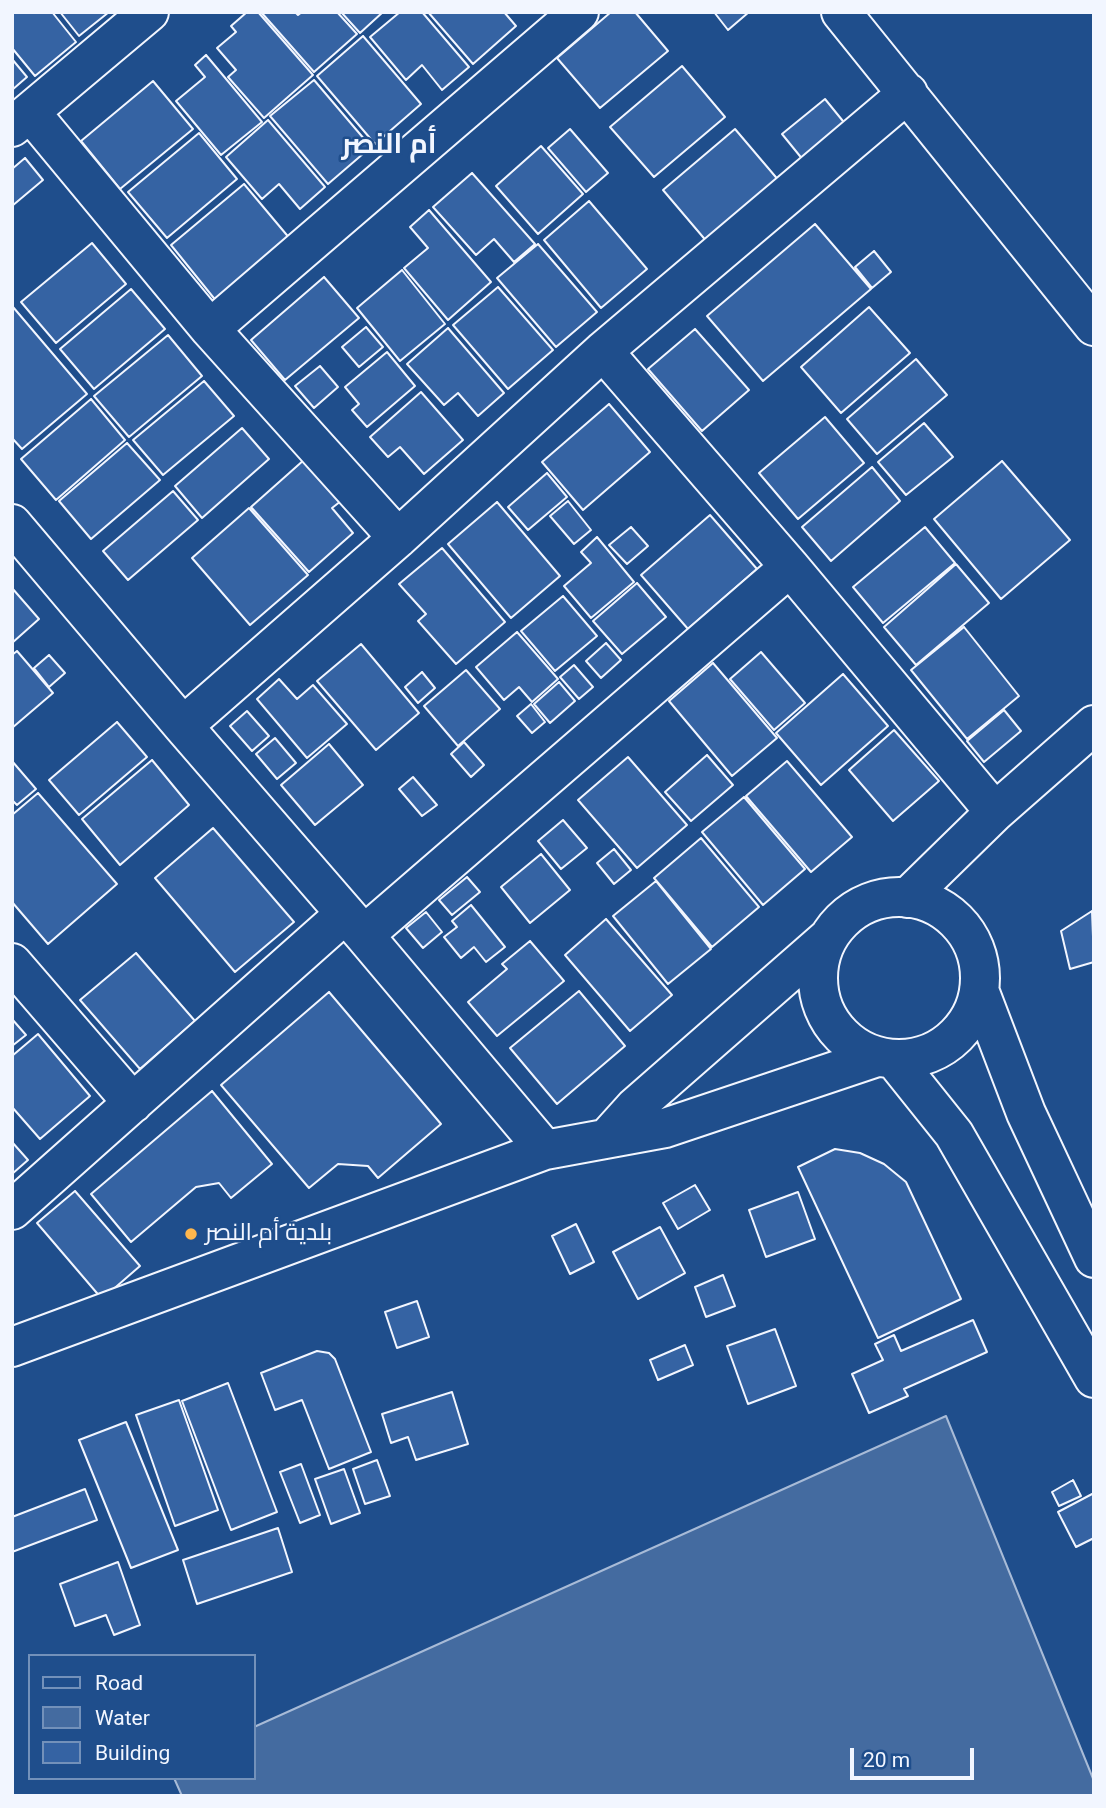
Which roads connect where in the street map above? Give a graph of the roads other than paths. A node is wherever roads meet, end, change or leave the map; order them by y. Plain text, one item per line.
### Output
1 (149, 12) edge
2 (579, 12) edge
3 (841, 12) edge
4 (908, 93) junction
5 (21, 119) edge
6 (1094, 326) edge
7 (211, 328) junction
8 (603, 351) junction
9 (12, 524) edge
10 (398, 538) junction
11 (790, 567) junction
12 (183, 726) junction
13 (1094, 726) edge
14 (995, 812) junction
15 (906, 898) junction
16 (355, 925) junction
17 (828, 937) junction
18 (12, 963) edge
19 (979, 990) junction
20 (886, 1058) junction
21 (134, 1103) junction
22 (608, 1138) junction
23 (545, 1150) junction
24 (12, 1210) edge
25 (1094, 1258) edge
26 (12, 1348) edge
27 (1094, 1378) edge

1 - 5 street
2 - 7 street
3 - 4 street
4 - 6 street
4 - 8 street
5 - 7 street
7 - 10 street
8 - 10 street
8 - 11 street
9 - 12 street
10 - 12 street
11 - 14 street
11 - 16 street
12 - 16 street
13 - 14 street
14 - 15 street
15 - 17 street
15 - 19 street
16 - 21 street
16 - 23 street
17 - 20 street
17 - 22 street
18 - 21 street
19 - 20 street
19 - 25 street
20 - 22 street
20 - 27 street
21 - 24 street
22 - 23 street
23 - 26 street

